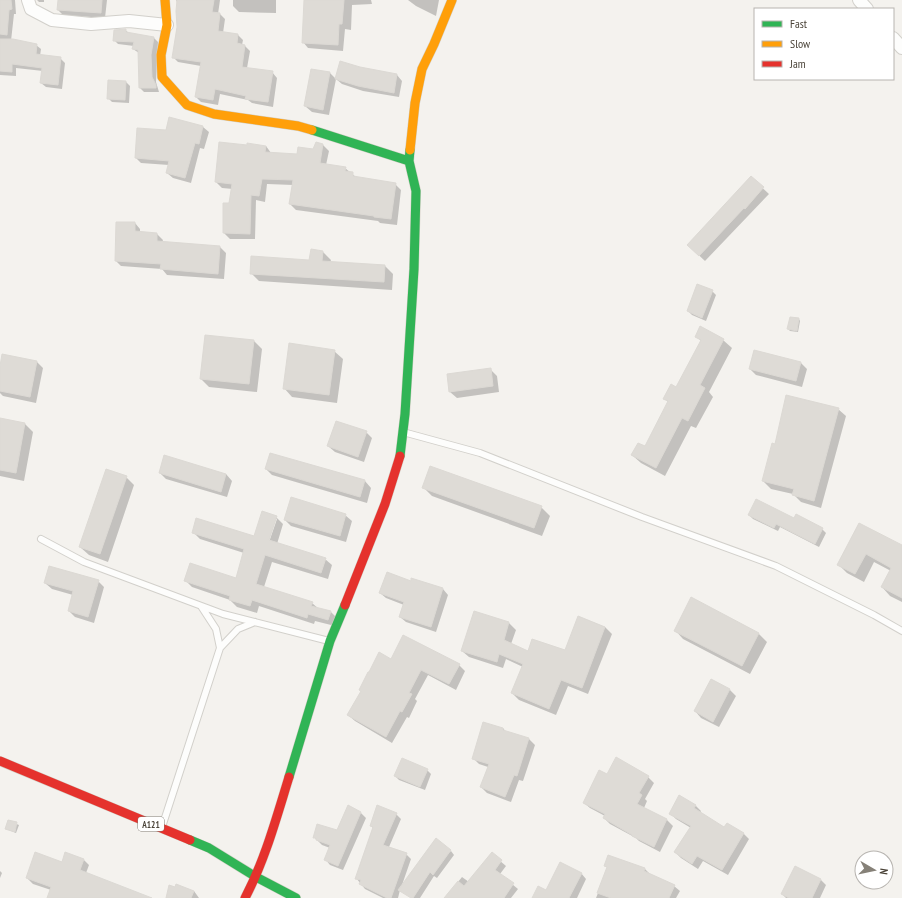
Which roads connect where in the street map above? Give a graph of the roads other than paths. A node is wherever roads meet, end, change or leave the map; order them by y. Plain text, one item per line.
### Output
1 (28, 0) edge
2 (165, 0) edge
3 (452, 0) edge
4 (859, 0) edge
5 (866, 8) edge
6 (167, 25) junction
7 (894, 39) edge
8 (902, 48) edge
9 (409, 161) junction
10 (403, 432) junction
11 (41, 539) dead end
12 (201, 606) junction
13 (255, 622) junction
14 (902, 631) edge
15 (330, 641) junction
16 (220, 648) junction
17 (0, 761) edge
18 (162, 828) junction
19 (256, 878) junction
20 (245, 898) edge
21 (296, 898) edge

1 - 6 street
2 - 6 street
3 - 9 street
4 - 5 street
6 - 9 street
7 - 8 street
9 - 10 street
10 - 14 lane
10 - 15 street
11 - 12 lane
12 - 13 lane
12 - 16 lane
13 - 15 lane
13 - 16 lane
15 - 19 street
16 - 18 lane
17 - 18 street, A121
18 - 19 street, A121
19 - 20 street
19 - 21 street, A121

